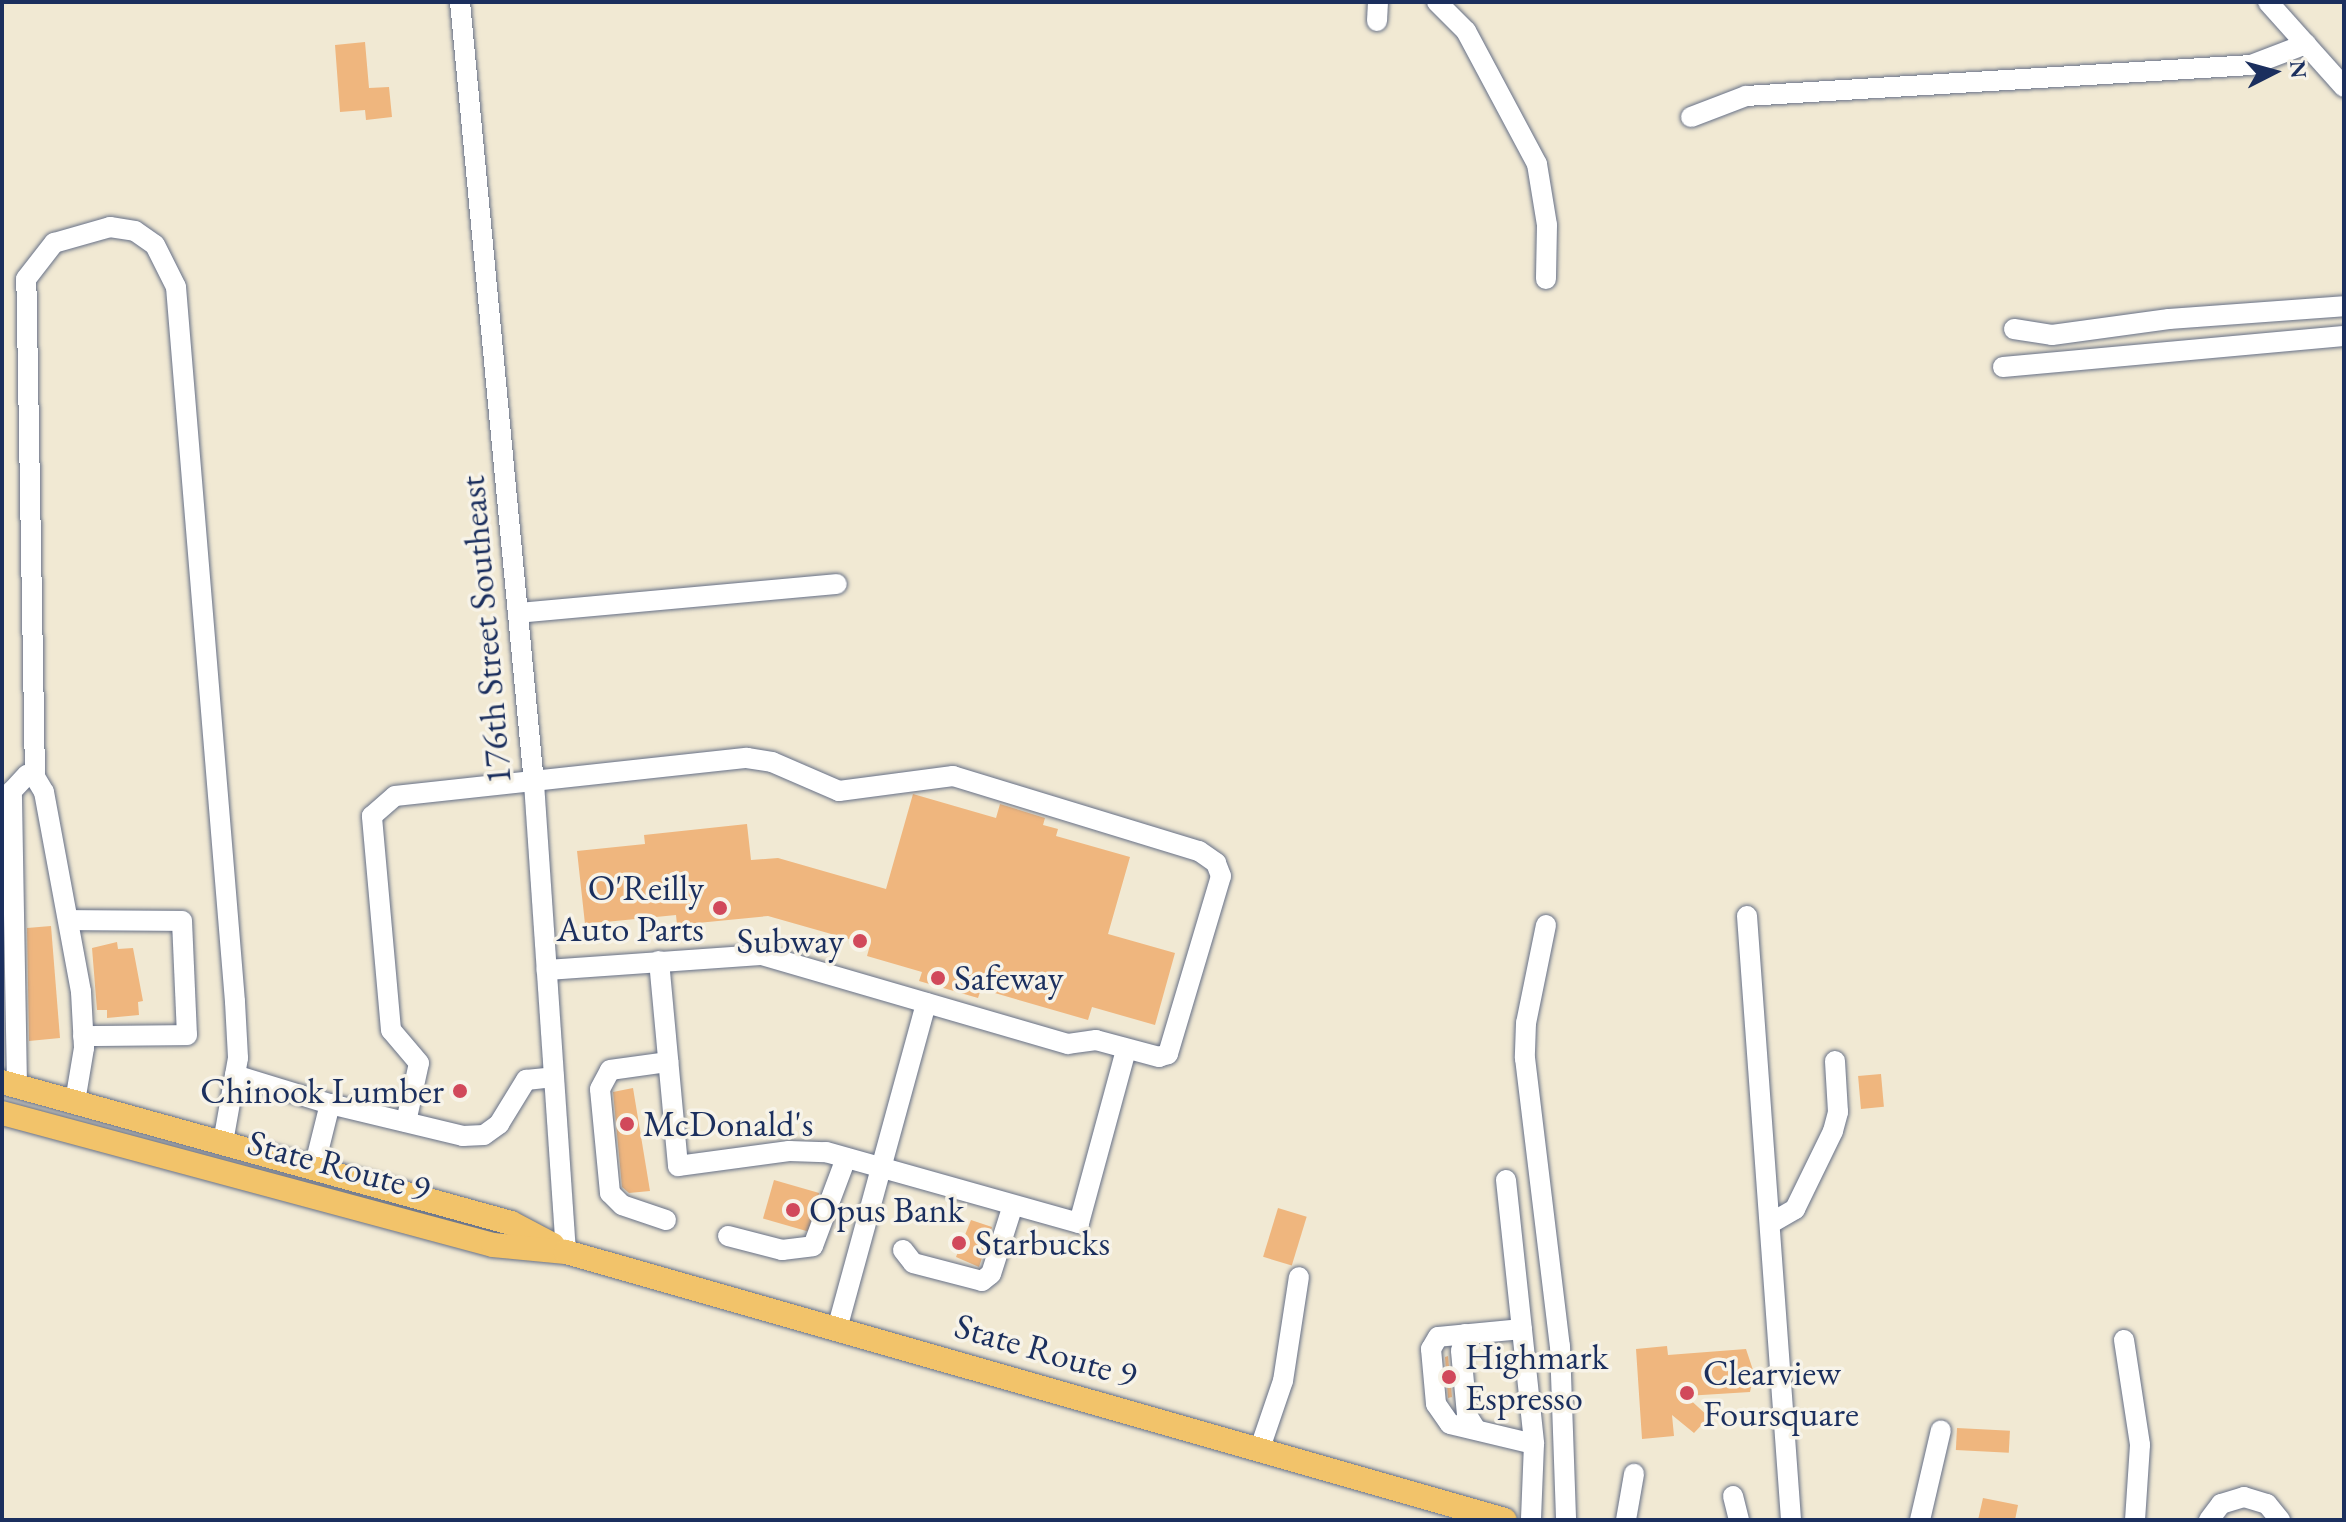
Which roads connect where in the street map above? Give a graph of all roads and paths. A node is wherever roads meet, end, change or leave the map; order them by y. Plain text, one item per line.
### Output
1 (460, 2) edge
2 (1437, 2) edge
3 (2268, 2) edge
4 (2306, 44) junction
5 (2344, 87) edge
6 (1691, 117) dead end
7 (1546, 279) dead end
8 (2344, 306) edge
9 (2014, 329) dead end
10 (2344, 336) edge
11 (2003, 367) dead end
12 (837, 584) dead end
13 (518, 613) junction
14 (35, 777) junction
15 (534, 783) junction
16 (1747, 916) dead end
17 (69, 920) junction
18 (1546, 925) dead end
19 (659, 961) junction
20 (547, 970) junction
21 (926, 1003) junction
22 (83, 1036) junction
23 (1126, 1050) junction
24 (1835, 1061) dead end
25 (668, 1062) junction
26 (235, 1075) junction
27 (554, 1077) junction
28 (10, 1084) edge
29 (75, 1102) junction
30 (330, 1104) junction
31 (2, 1113) edge
32 (406, 1122) junction
33 (223, 1142) junction
34 (846, 1158) junction
35 (314, 1168) junction
36 (881, 1169) junction
37 (1506, 1180) dead end
38 (1013, 1205) junction
39 (666, 1220) dead end
40 (1771, 1223) junction
41 (728, 1236) dead end
42 (903, 1250) dead end
43 (566, 1252) junction
44 (1299, 1277) dead end
45 (837, 1329) junction
46 (1522, 1329) junction
47 (1465, 1334) junction
48 (2124, 1340) dead end
49 (1475, 1428) junction
50 (1941, 1430) dead end
51 (1534, 1444) junction
52 (1260, 1448) junction
53 (1634, 1474) dead end
54 (1733, 1496) dead end
55 (1505, 1520) edge
56 (1531, 1520) edge
57 (1566, 1520) edge
58 (1626, 1520) edge
59 (1739, 1520) edge
60 (1791, 1520) edge
61 (1920, 1520) edge
62 (2135, 1520) edge
63 (2209, 1520) edge
64 (2280, 1520) edge

1 - 13 street, 176th Street Southeast
2 - 7 street
3 - 4 street
4 - 5 street
4 - 6 street
8 - 9 street
10 - 11 street
12 - 13 street
13 - 15 street, 176th Street Southeast
14 - 17 street
14 - 26 street
14 - 28 street
15 - 20 street, 176th Street Southeast
15 - 23 street
15 - 32 street
16 - 40 street
17 - 22 street
17 - 22 street
18 - 57 street
19 - 20 street
19 - 21 street
19 - 25 street
20 - 27 street, 176th Street Southeast
21 - 23 street
21 - 36 street
22 - 29 street
23 - 38 street
24 - 40 street
25 - 34 street
25 - 39 street
26 - 30 street
26 - 33 street
27 - 32 street
27 - 43 street, 176th Street Southeast
28 - 29 main road, State Route 9
29 - 33 main road, State Route 9
30 - 32 street
30 - 35 street
31 - 43 main road, State Route 9
33 - 35 main road, State Route 9
34 - 36 street
34 - 41 street
35 - 43 main road, State Route 9
36 - 38 street
36 - 45 street
37 - 46 street
38 - 42 street
40 - 60 street
43 - 45 main road, State Route 9
44 - 52 street
45 - 52 main road, State Route 9
46 - 47 street
46 - 51 street
47 - 49 street
47 - 49 street
48 - 62 street
49 - 51 street
50 - 61 street
51 - 56 street
52 - 55 main road, State Route 9
53 - 58 street
54 - 59 street
63 - 64 street

